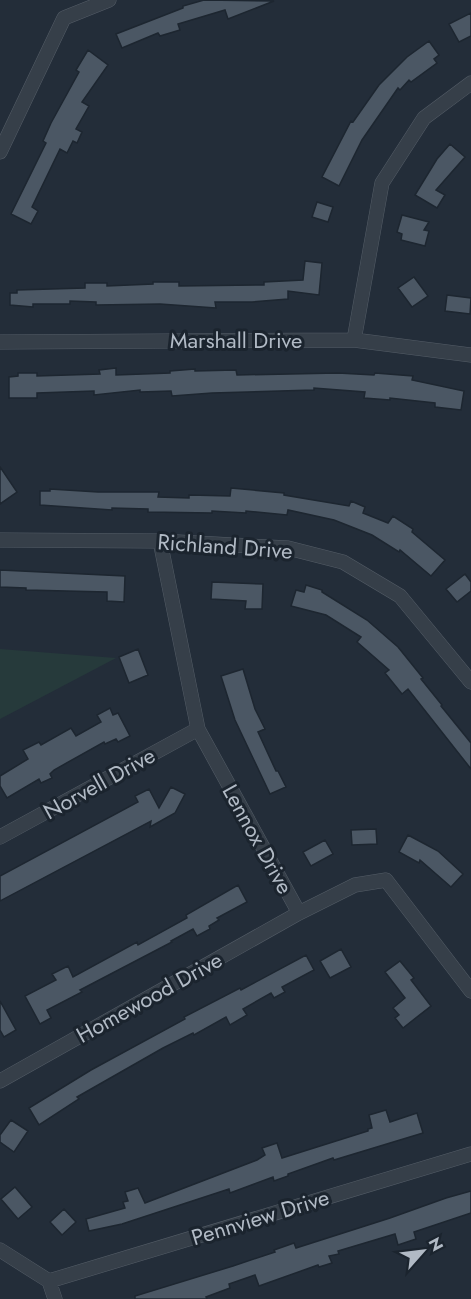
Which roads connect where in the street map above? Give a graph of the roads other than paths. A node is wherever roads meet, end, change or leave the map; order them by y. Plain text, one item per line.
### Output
1 (109, 0) edge
2 (471, 83) edge
3 (0, 152) edge
4 (354, 339) junction
5 (0, 342) edge
6 (471, 355) edge
7 (0, 540) edge
8 (159, 541) junction
9 (471, 682) edge
10 (198, 729) junction
11 (0, 837) edge
12 (299, 913) junction
13 (471, 991) edge
14 (0, 1081) edge
15 (471, 1154) edge
16 (0, 1250) edge
17 (49, 1281) junction
18 (55, 1299) edge

1 - 3 street
2 - 4 street
4 - 5 street, Marshall Drive
4 - 6 street, Marshall Drive
7 - 8 street, Richland Drive
8 - 9 street, Richland Drive
8 - 10 street, Lennox Drive
10 - 11 street, Norvell Drive
10 - 12 street, Lennox Drive
12 - 13 street, Lennox Drive
12 - 14 street, Homewood Drive
15 - 17 street, Pennview Drive
16 - 17 street
17 - 18 street

